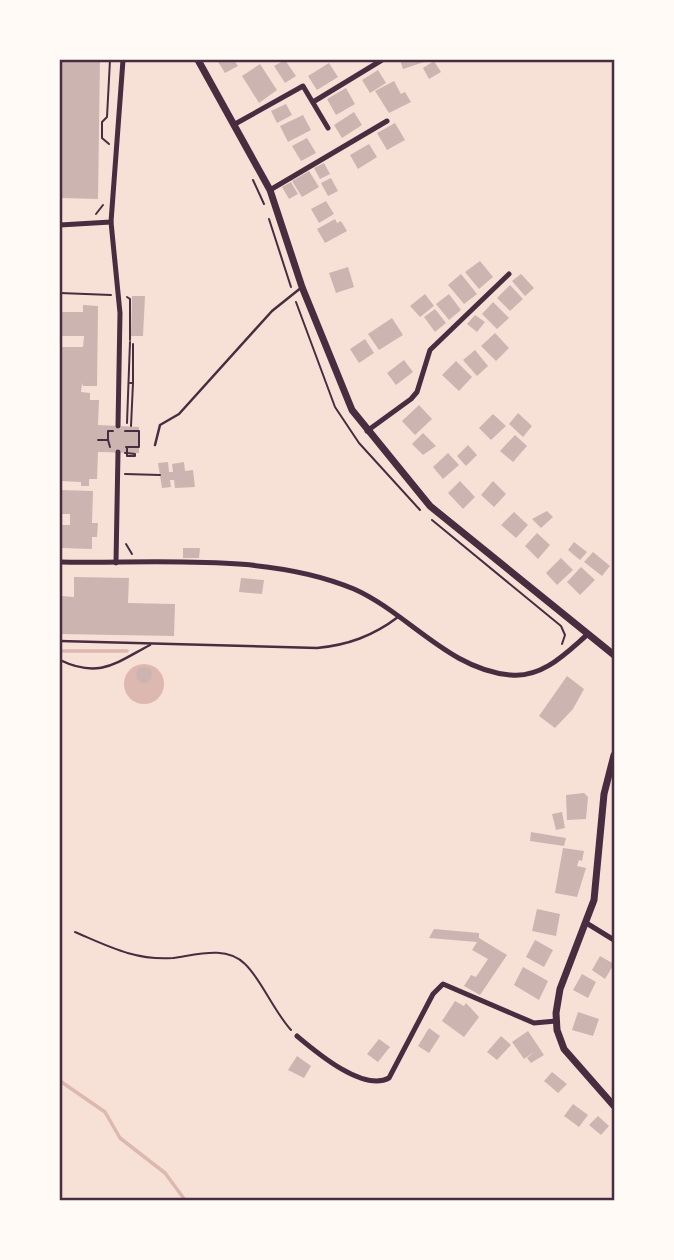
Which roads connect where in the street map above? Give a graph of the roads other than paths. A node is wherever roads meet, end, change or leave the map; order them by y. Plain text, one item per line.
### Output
1 (122, 60) edge
2 (198, 60) edge
3 (382, 60) edge
4 (313, 102) junction
5 (387, 121) dead end
6 (235, 124) junction
7 (328, 128) dead end
8 (270, 190) junction
9 (111, 222) junction
10 (60, 225) edge
11 (509, 275) dead end
12 (302, 287) junction
13 (118, 425) road end
14 (367, 431) junction
15 (155, 445) dead end
16 (124, 454) road end
17 (60, 562) edge
18 (116, 563) junction
19 (398, 617) junction
20 (589, 634) junction
21 (60, 641) edge
22 (152, 644) junction
23 (614, 655) edge
24 (60, 660) edge
25 (614, 755) edge
26 (587, 924) junction
27 (614, 940) edge
28 (556, 1021) junction
29 (297, 1036) road end
30 (614, 1106) edge

1 - 9 street
2 - 6 street
3 - 4 street
4 - 6 street
4 - 7 street
5 - 8 street
6 - 8 street
8 - 12 street
9 - 10 street
9 - 13 street
11 - 14 street
12 - 14 street
12 - 15 lane
14 - 20 street
16 - 18 street
17 - 18 street
18 - 19 street
19 - 20 street
19 - 22 lane
20 - 23 street
21 - 22 lane
22 - 24 lane
25 - 26 street
26 - 27 street
26 - 28 street
28 - 29 street
28 - 30 street

